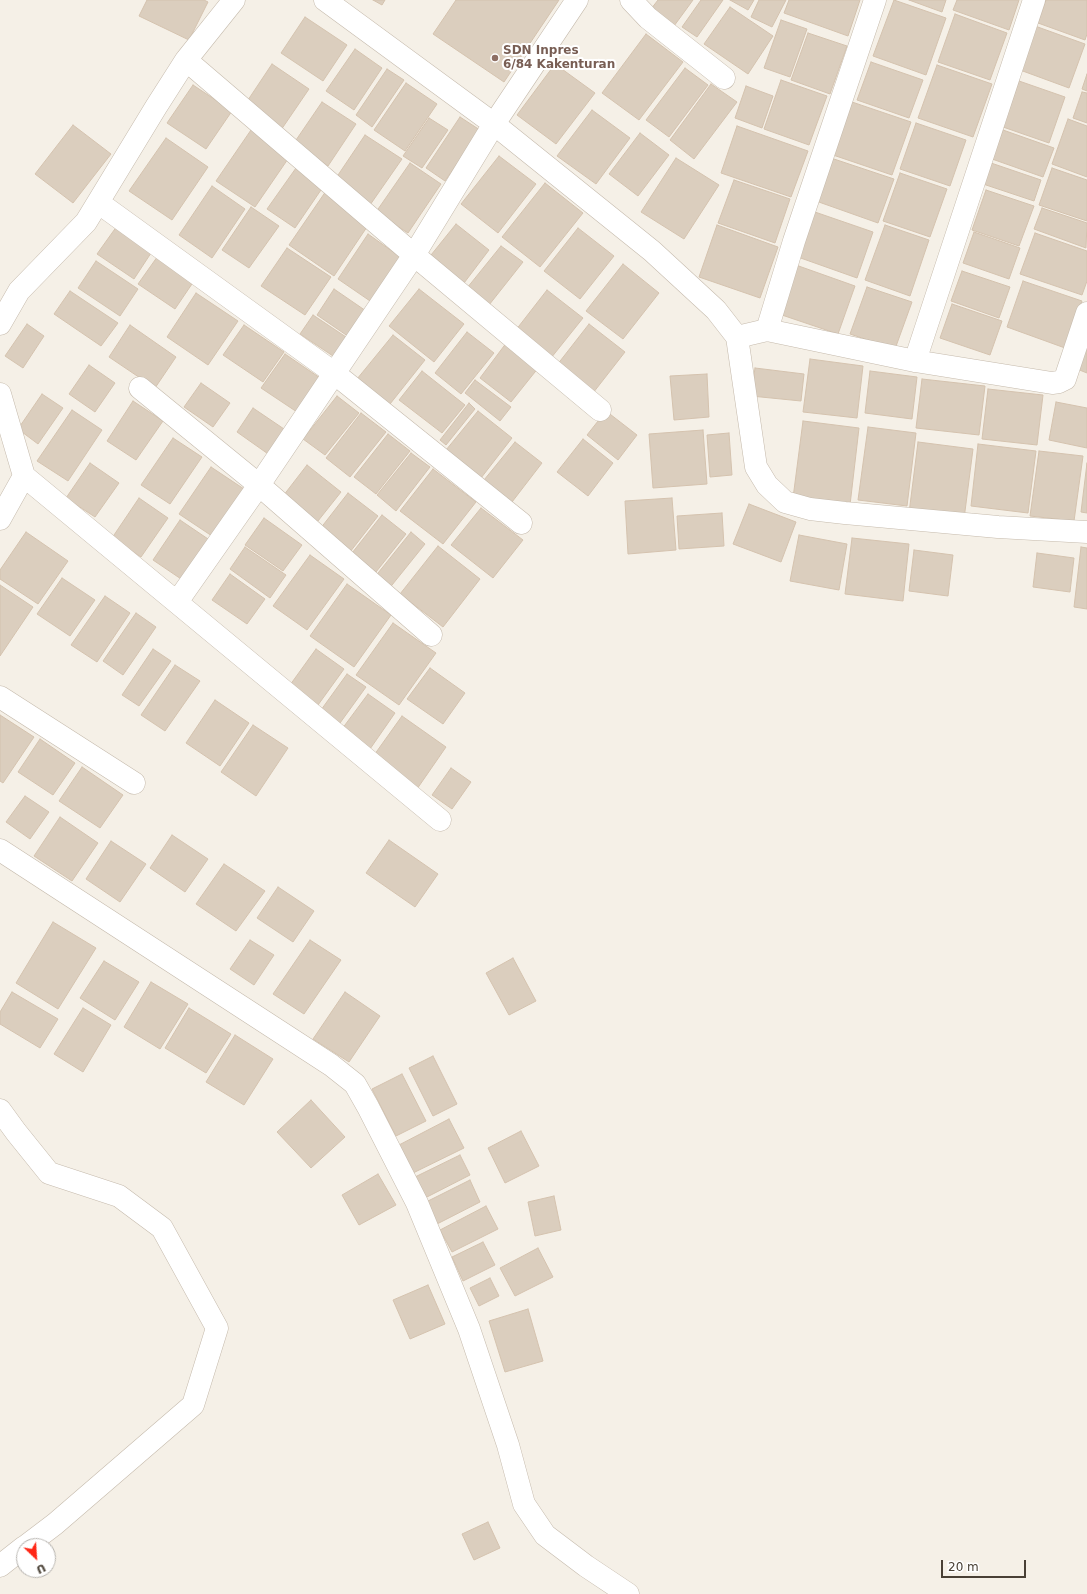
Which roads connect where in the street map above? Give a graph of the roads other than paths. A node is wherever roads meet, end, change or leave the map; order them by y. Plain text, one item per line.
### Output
1 (234, 0) edge
2 (325, 0) edge
3 (577, 0) edge
4 (632, 0) edge
5 (875, 0) edge
6 (1034, 0) edge
7 (186, 60) junction
8 (724, 78) dead end
9 (494, 124) junction
10 (99, 203) junction
11 (414, 255) junction
12 (1087, 313) edge
13 (0, 324) edge
14 (767, 330) junction
15 (737, 337) junction
16 (915, 361) junction
17 (334, 373) junction
18 (140, 388) dead end
19 (0, 394) edge
20 (600, 410) dead end
21 (24, 476) junction
22 (259, 485) junction
23 (0, 519) edge
24 (521, 523) dead end
25 (1087, 532) edge
26 (177, 602) junction
27 (431, 635) dead end
28 (0, 697) edge
29 (134, 783) dead end
30 (440, 820) dead end
31 (0, 850) edge
32 (0, 1110) edge
33 (37, 1538) edge
34 (16, 1554) edge
35 (0, 1566) edge
36 (628, 1594) edge

1 - 7 street
2 - 9 street
3 - 9 street
4 - 8 street
5 - 14 street
6 - 16 street
7 - 10 street
7 - 11 street
9 - 11 street
9 - 15 street
10 - 13 street
10 - 17 street
11 - 17 street
11 - 20 street
12 - 16 street
14 - 15 street
14 - 16 street
15 - 25 street
17 - 22 street
17 - 24 street
18 - 22 street
19 - 21 street
21 - 23 street
21 - 26 street
22 - 26 street
22 - 27 street
26 - 30 street
28 - 29 street
31 - 36 street
32 - 33 street
34 - 35 street

